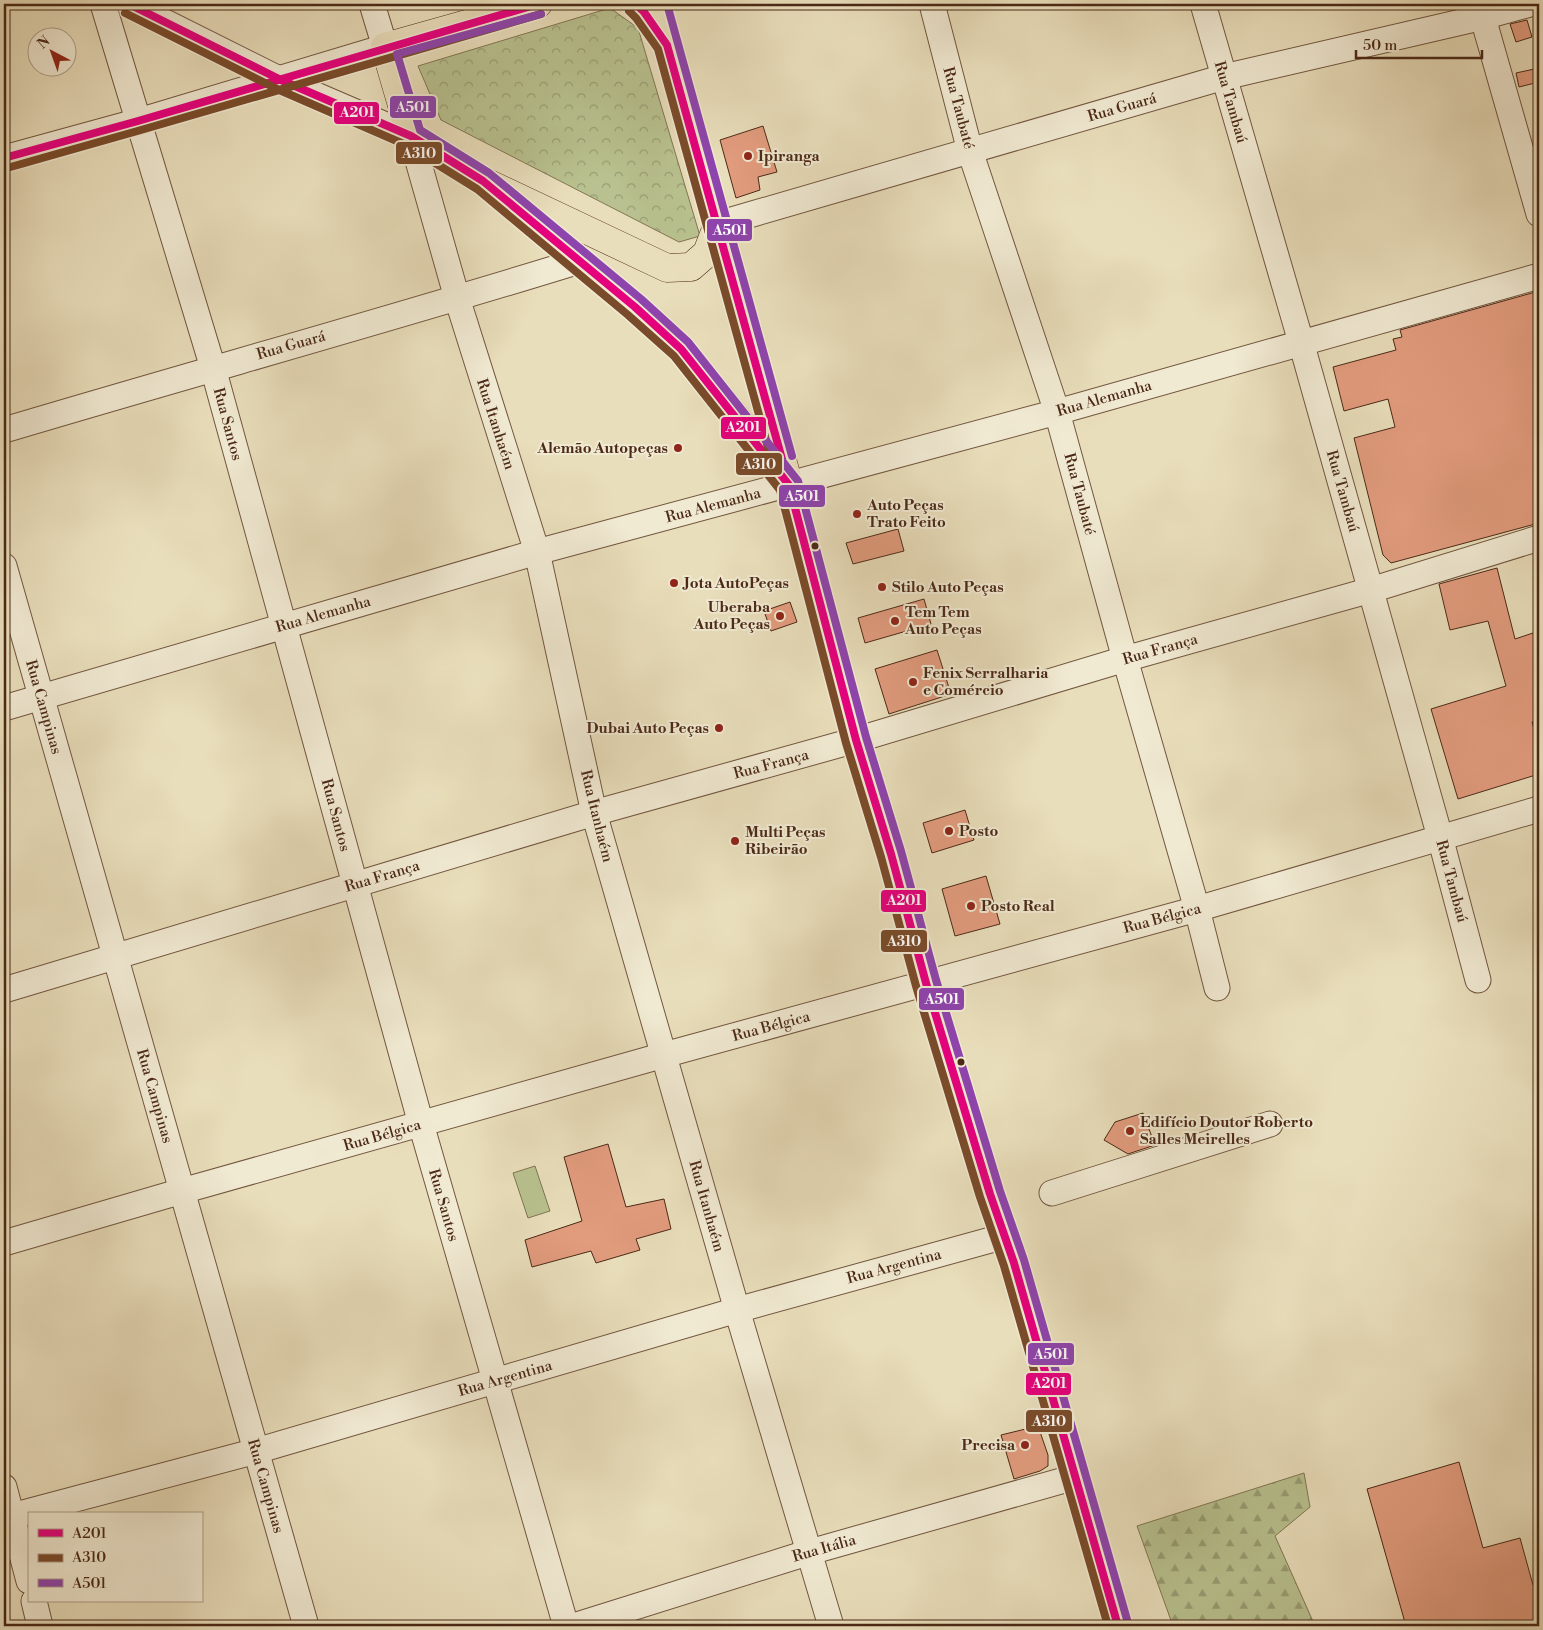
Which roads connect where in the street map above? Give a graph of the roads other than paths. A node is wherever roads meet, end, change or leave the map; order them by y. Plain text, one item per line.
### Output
1 (103, 4) edge
2 (129, 4) edge
3 (372, 4) edge
4 (538, 4) edge
5 (636, 4) edge
6 (657, 4) edge
7 (932, 4) edge
8 (1203, 4) edge
9 (1530, 4) edge
10 (1481, 10) edge
11 (668, 45) junction
12 (385, 47) junction
13 (1224, 77) junction
14 (280, 80) junction
15 (140, 121) junction
16 (411, 136) junction
17 (970, 151) junction
18 (4, 158) edge
19 (483, 181) junction
20 (1539, 214) edge
21 (718, 224) junction
22 (579, 261) junction
23 (1539, 276) edge
24 (457, 298) junction
25 (1302, 342) junction
26 (213, 368) junction
27 (1057, 412) junction
28 (4, 430) edge
29 (790, 485) junction
30 (1539, 538) edge
31 (537, 552) junction
32 (4, 566) edge
33 (1371, 590) junction
34 (284, 626) junction
35 (1125, 659) junction
36 (42, 697) junction
37 (4, 708) edge
38 (856, 740) junction
39 (1539, 808) edge
40 (594, 812) junction
41 (1440, 837) junction
42 (355, 884) junction
43 (1197, 909) junction
44 (114, 956) junction
45 (1478, 980) dead end
46 (926, 983) junction
47 (1217, 988) dead end
48 (4, 990) edge
49 (664, 1055) junction
50 (421, 1124) junction
51 (1270, 1124) dead end
52 (182, 1191) junction
53 (1052, 1193) dead end
54 (1005, 1236) junction
55 (4, 1243) edge
56 (737, 1310) junction
57 (495, 1381) junction
58 (256, 1451) junction
59 (1075, 1477) junction
60 (4, 1487) edge
61 (8, 1516) edge
62 (810, 1552) junction
63 (28, 1578) edge
64 (34, 1602) edge
65 (40, 1626) edge
66 (306, 1626) edge
67 (566, 1626) edge
68 (574, 1626) edge
69 (831, 1626) edge
70 (1118, 1626) edge

1 - 15 street, Rua Santos
2 - 14 street
3 - 12 street, Rua Itanhaém
4 - 12 main road
5 - 11 main road
6 - 11 main road
7 - 17 street, Rua Taubaté
8 - 13 street, Rua Tambaú
9 - 10 street, Rua Guará
10 - 13 street, Rua Guará
10 - 20 street
11 - 21 main road
12 - 14 street
12 - 16 main road, Rua Itanhaém
13 - 17 street, Rua Guará
13 - 25 street, Rua Tambaú
14 - 15 street
14 - 16 street
15 - 18 street
15 - 26 street, Rua Santos
16 - 19 main road
16 - 24 street, Rua Itanhaém
17 - 21 street, Rua Guará
17 - 27 street, Rua Taubaté
19 - 21 main road
19 - 22 main road
21 - 29 main road
22 - 24 street, Rua Guará
22 - 29 main road
23 - 25 street, Rua Alemanha
24 - 26 street, Rua Guará
24 - 31 street, Rua Itanhaém
25 - 27 street, Rua Alemanha
25 - 33 street, Rua Tambaú
26 - 28 street, Rua Guará
26 - 34 street, Rua Santos
27 - 29 street, Rua Alemanha
27 - 35 street, Rua Taubaté
29 - 31 street, Rua Alemanha
29 - 38 main road
30 - 33 street, Rua França
31 - 34 street, Rua Alemanha
31 - 40 street, Rua Itanhaém
32 - 36 street, Rua Campinas
33 - 35 street, Rua França
33 - 41 street, Rua Tambaú
34 - 36 street, Rua Alemanha
34 - 42 street, Rua Santos
35 - 38 street, Rua França
35 - 43 street, Rua Taubaté
36 - 37 street, Rua Alemanha
36 - 44 street, Rua Campinas
38 - 40 street, Rua França
38 - 46 main road
39 - 41 street, Rua Bélgica
40 - 42 street, Rua França
40 - 49 street, Rua Itanhaém
41 - 43 street, Rua Bélgica
41 - 45 street, Rua Tambaú
42 - 44 street, Rua França
42 - 50 street, Rua Santos
43 - 46 street, Rua Bélgica
43 - 47 street, Rua Taubaté
44 - 48 street, Rua França
44 - 52 street, Rua Campinas
46 - 49 street, Rua Bélgica
46 - 54 main road
49 - 50 street, Rua Bélgica
49 - 56 street, Rua Itanhaém
50 - 52 street, Rua Bélgica
50 - 57 street, Rua Santos
51 - 53 street
52 - 55 street, Rua Bélgica
52 - 58 street, Rua Campinas
54 - 56 street, Rua Argentina
54 - 59 main road
56 - 57 street, Rua Argentina
56 - 62 street, Rua Itanhaém
57 - 58 street, Rua Argentina
57 - 67 street, Rua Santos
58 - 61 street, Rua Argentina
58 - 66 street, Rua Campinas
59 - 62 street, Rua Itália
59 - 70 main road
60 - 61 street
61 - 63 street
62 - 68 street, Rua Itália
62 - 69 street, Rua Itanhaém
64 - 65 street

